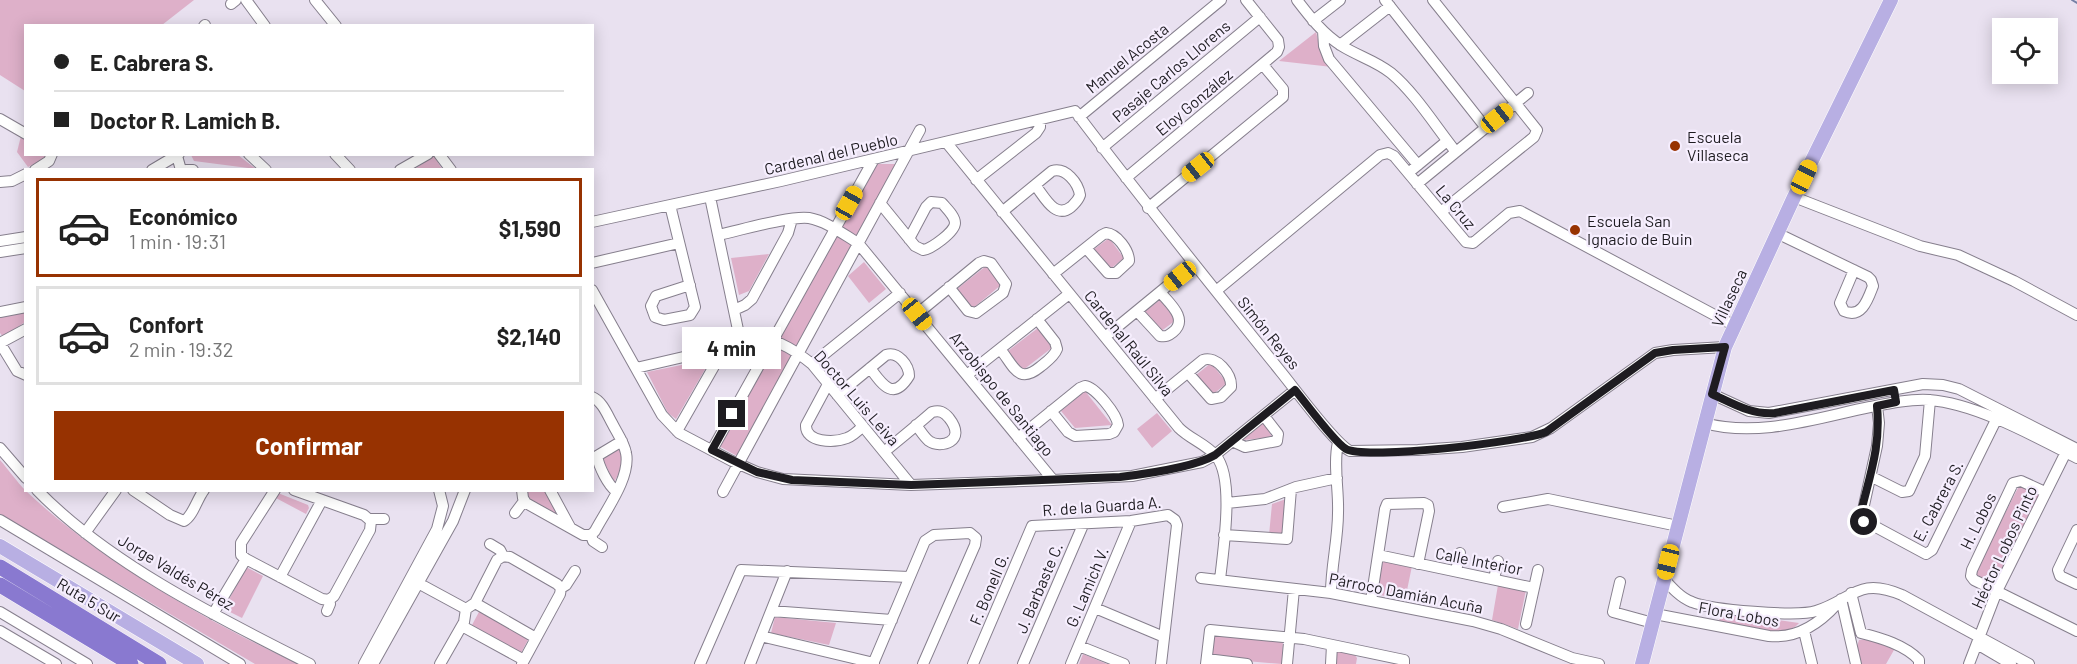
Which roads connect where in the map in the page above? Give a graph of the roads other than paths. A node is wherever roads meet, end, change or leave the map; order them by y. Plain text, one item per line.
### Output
1 (246, 0) edge
2 (315, 0) edge
3 (1221, 0) edge
4 (1246, 0) edge
5 (1297, 0) edge
6 (1340, 0) edge
7 (1433, 0) edge
8 (1891, 0) edge
9 (1388, 3) edge
10 (1260, 17) junction
11 (1313, 21) junction
12 (264, 24) edge
13 (334, 24) edge
14 (1323, 31) junction
15 (1340, 45) junction
16 (1263, 65) junction
17 (1528, 93) dead end
18 (1515, 104) junction
19 (1077, 114) junction
20 (0, 119) edge
21 (1040, 120) junction
22 (1486, 128) junction
23 (920, 130) dead end
24 (24, 133) edge
25 (1447, 141) junction
26 (946, 142) junction
27 (1102, 148) junction
28 (909, 151) junction
29 (1456, 152) junction
30 (54, 156) edge
31 (176, 156) edge
32 (251, 156) edge
33 (337, 156) edge
34 (424, 156) edge
35 (874, 159) junction
36 (1418, 165) junction
37 (37, 168) edge
38 (155, 168) edge
39 (264, 168) edge
40 (348, 168) edge
41 (404, 168) edge
42 (1408, 173) junction
43 (24, 175) edge
44 (1126, 178) junction
45 (976, 180) junction
46 (0, 182) edge
47 (1417, 184) junction
48 (1035, 185) dead end
49 (710, 197) junction
50 (1794, 197) junction
51 (880, 203) junction
52 (670, 205) junction
53 (1148, 208) junction
54 (1002, 212) junction
55 (1440, 212) junction
56 (792, 219) junction
57 (594, 222) edge
58 (835, 229) junction
59 (1777, 234) junction
60 (718, 235) junction
61 (24, 237) edge
62 (909, 238) junction
63 (0, 241) edge
64 (679, 243) junction
65 (858, 243) junction
66 (24, 248) edge
67 (1086, 248) dead end
68 (0, 252) edge
69 (594, 263) edge
70 (1194, 264) junction
71 (1854, 270) dead end
72 (1053, 274) junction
73 (690, 285) dead end
74 (949, 287) junction
75 (1216, 291) junction
76 (1160, 292) junction
77 (900, 293) junction
78 (594, 294) edge
79 (1069, 294) junction
80 (24, 307) edge
81 (734, 310) junction
82 (1137, 311) junction
83 (0, 312) edge
84 (917, 314) junction
85 (2077, 315) edge
86 (1037, 319) junction
87 (1735, 326) junction
88 (24, 330) edge
89 (1105, 337) junction
90 (773, 340) junction
91 (0, 343) edge
92 (741, 344) junction
93 (724, 347) junction
94 (1725, 347) junction
95 (1000, 349) junction
96 (798, 353) junction
97 (812, 364) junction
98 (636, 368) junction
99 (870, 368) dead end
100 (1188, 373) dead end
101 (967, 375) junction
102 (24, 376) edge
103 (828, 384) junction
104 (1295, 390) junction
105 (1894, 390) junction
106 (1712, 394) junction
107 (594, 395) edge
108 (837, 395) junction
109 (1155, 399) junction
110 (1929, 400) junction
111 (1896, 402) junction
112 (1877, 406) junction
113 (1051, 411) junction
114 (1264, 416) junction
115 (1996, 420) junction
116 (1704, 423) junction
117 (863, 426) junction
118 (916, 426) dead end
119 (677, 431) junction
120 (1018, 438) junction
121 (622, 441) junction
122 (1232, 441) junction
123 (1338, 442) junction
124 (0, 448) edge
125 (2071, 449) edge
126 (712, 450) junction
127 (884, 452) junction
128 (1215, 455) junction
129 (595, 456) edge
130 (2077, 458) edge
131 (738, 463) junction
132 (24, 476) edge
133 (1872, 477) junction
134 (1337, 478) junction
135 (1053, 480) junction
136 (911, 485) junction
137 (1291, 489) junction
138 (616, 491) junction
139 (39, 492) edge
140 (115, 492) edge
141 (136, 492) edge
142 (203, 492) edge
143 (273, 492) edge
144 (300, 492) edge
145 (439, 492) edge
146 (464, 492) edge
147 (551, 492) edge
148 (723, 492) dead end
149 (2045, 492) junction
150 (523, 496) edge
151 (322, 500) junction
152 (1227, 503) junction
153 (443, 506) junction
154 (1503, 507) dead end
155 (459, 509) junction
156 (515, 513) dead end
157 (558, 516) junction
158 (369, 519) junction
159 (384, 519) dead end
160 (0, 520) edge
161 (1131, 521) junction
162 (1083, 525) junction
163 (1032, 526) joint
164 (1677, 526) junction
165 (85, 533) junction
166 (2076, 534) edge
167 (591, 535) junction
168 (1224, 535) junction
169 (490, 544) dead end
170 (0, 546) edge
171 (602, 547) dead end
172 (1460, 553) dead end
173 (1378, 555) junction
174 (503, 556) junction
175 (246, 559) junction
176 (1498, 561) dead end
177 (1418, 564) junction
178 (0, 567) edge
179 (1538, 570) dead end
180 (575, 571) dead end
181 (787, 571) junction
182 (1456, 571) junction
183 (280, 577) junction
184 (909, 577) junction
185 (1201, 578) dead end
186 (1494, 579) junction
187 (1664, 579) junction
188 (1220, 580) junction
189 (1620, 582) dead end
190 (418, 583) junction
191 (2077, 584) edge
192 (0, 585) edge
193 (561, 588) junction
194 (1534, 588) junction
195 (1294, 589) junction
196 (1997, 591) junction
197 (1330, 593) junction
198 (1851, 593) junction
199 (1684, 598) junction
200 (1840, 599) junction
201 (1371, 601) junction
202 (470, 606) junction
203 (1095, 608) junction
204 (1719, 608) junction
205 (771, 611) junction
206 (0, 612) edge
207 (1805, 613) junction
208 (213, 614) junction
209 (1673, 617) junction
210 (1654, 618) junction
211 (892, 620) junction
212 (391, 623) junction
213 (1526, 624) dead end
214 (462, 626) junction
215 (1710, 626) junction
216 (1807, 629) junction
217 (0, 631) edge
218 (2077, 631) edge
219 (1861, 633) junction
220 (761, 636) junction
221 (1164, 637) junction
222 (536, 638) junction
223 (1290, 638) junction
224 (1851, 639) junction
225 (1978, 640) junction
226 (1332, 645) junction
227 (1079, 646) junction
228 (1362, 651) junction
229 (523, 662) edge
230 (1206, 662) edge
231 (1919, 662) edge
232 (2015, 662) edge
233 (873, 663) edge
234 (56, 664) edge
235 (87, 664) edge
236 (132, 664) edge
237 (159, 664) edge
238 (197, 664) edge
239 (240, 664) edge
240 (310, 664) edge
241 (364, 664) edge
242 (373, 664) edge
243 (440, 664) edge
244 (700, 664) edge
245 (750, 664) edge
246 (923, 664) edge
247 (973, 664) edge
248 (1023, 664) edge
249 (1071, 664) edge
250 (1124, 664) edge
251 (1161, 664) edge
252 (1247, 664) edge
253 (1287, 664) edge
254 (1331, 664) edge
255 (1359, 664) edge
256 (1404, 664) edge
257 (1599, 664) edge
258 (1642, 664) edge
259 (1812, 664) edge
260 (1856, 664) edge
261 (1969, 664) edge
262 (2029, 664) edge

1 - 12 street
2 - 13 street
3 - 19 street, Manuel Acosta
4 - 10 street
5 - 11 street
6 - 11 street
7 - 18 street
8 - 50 main road, Villaseca
9 - 15 street
9 - 22 street
10 - 16 street, Eloy González
10 - 27 street, Pasaje Carlos Llorens
11 - 14 street
14 - 15 street
14 - 36 street
15 - 25 street
16 - 44 street, Eloy González
16 - 53 street
17 - 18 street
18 - 22 street
18 - 55 street
19 - 21 street, Cardenal del Pueblo
19 - 27 street, Simón Reyes
20 - 24 street
21 - 26 street, Cardenal del Pueblo
21 - 45 street
22 - 29 street
23 - 28 street
25 - 29 street
25 - 36 street
26 - 28 street, Cardenal del Pueblo
26 - 45 street, Cardenal Raúl Silva
27 - 44 street, Simón Reyes
28 - 35 street, Cardenal del Pueblo
28 - 51 street
29 - 47 street
30 - 37 street
31 - 38 street
32 - 39 street
33 - 40 street
34 - 41 street
35 - 49 street, Cardenal del Pueblo
35 - 58 street
36 - 42 street
42 - 47 street, La Cruz
42 - 75 street, La Cruz
43 - 46 street
44 - 53 street, Simón Reyes
45 - 54 street, Cardenal Raúl Silva
47 - 55 street, La Cruz
48 - 54 street
49 - 52 street, Cardenal del Pueblo
49 - 60 street
50 - 59 main road, Villaseca
50 - 85 street
51 - 62 street
51 - 65 street
52 - 57 street, Cardenal del Pueblo
52 - 64 street
53 - 70 street, Simón Reyes
54 - 72 street, Cardenal Raúl Silva
55 - 87 street, La Cruz
56 - 58 street, Arzobispo de Santiago
56 - 60 street, Arzobispo de Santiago
56 - 81 street
58 - 65 street, Arzobispo de Santiago
58 - 90 street
59 - 71 street
59 - 87 main road, Villaseca
60 - 81 street
61 - 63 street
62 - 62 street
64 - 69 street
64 - 73 street
65 - 77 street, Arzobispo de Santiago
65 - 96 street
66 - 68 street
67 - 72 street
70 - 75 street, Simón Reyes
70 - 76 street
72 - 79 street, Cardenal Raúl Silva
74 - 74 street
74 - 84 street
75 - 104 street, Simón Reyes
76 - 82 street
76 - 82 street
77 - 84 street, Arzobispo de Santiago
77 - 97 street
78 - 98 street
79 - 86 street
79 - 89 street, Cardenal Raúl Silva
80 - 83 street
81 - 92 street
82 - 89 street
84 - 101 street, Arzobispo de Santiago
86 - 95 street
86 - 95 street
87 - 94 main road, Villaseca
88 - 91 street
89 - 109 street, Cardenal Raúl Silva
90 - 92 street
90 - 96 street, Doctor Luis Leiva
90 - 126 street
91 - 102 street
92 - 93 street
93 - 98 street
93 - 119 street
94 - 106 main road, Villaseca
94 - 123 street
95 - 101 street
96 - 97 street, Doctor Luis Leiva
96 - 131 street
97 - 103 street, Doctor Luis Leiva
98 - 119 street
99 - 108 street
100 - 109 street
101 - 120 street, Arzobispo de Santiago
103 - 108 street, Doctor Luis Leiva
103 - 117 street
104 - 114 street
104 - 123 street, Simón Reyes
105 - 106 street
105 - 111 street
105 - 125 street
106 - 116 main road, Villaseca
107 - 121 street
108 - 117 street, Doctor Luis Leiva
109 - 128 street, Cardenal Raúl Silva
110 - 111 street
110 - 115 street
110 - 133 street
111 - 112 street
112 - 116 street
112 - 133 street, E. Cabrera S.
113 - 113 street
113 - 120 street
114 - 122 street
114 - 122 street
115 - 125 street
115 - 133 street, E. Cabrera S.
116 - 164 main road, Villaseca
117 - 127 street, Doctor Luis Leiva
118 - 127 street
119 - 126 street
120 - 135 street, Arzobispo de Santiago
121 - 129 street
121 - 138 street
122 - 128 street
123 - 134 street
124 - 132 street
125 - 130 street
125 - 149 street, Héctor Lobos Pinto
126 - 131 street
127 - 136 street, Doctor Luis Leiva
128 - 135 street
128 - 152 street
129 - 138 street
131 - 136 street
131 - 148 street
134 - 137 street
134 - 197 street
135 - 136 street
137 - 152 street
137 - 168 street
138 - 167 street
139 - 165 street, Jorge Valdés Pérez
140 - 165 street
141 - 142 street
143 - 175 street
144 - 151 street
145 - 153 street
146 - 155 street
147 - 157 street
149 - 196 street, Héctor Lobos Pinto
149 - 196 street, H. Lobos
150 - 156 street
150 - 157 street
151 - 158 street
151 - 183 street
152 - 168 street
153 - 155 street
153 - 212 street
154 - 164 street
155 - 190 street
157 - 167 street
158 - 159 street
158 - 183 street
160 - 239 street
161 - 162 street, R. de la Guarda A.
161 - 203 street, G. Lamich V.
161 - 221 street, R. de la Guarda A.
162 - 163 street, R. de la Guarda A.
162 - 248 street, J. Barbaste C.
163 - 247 street, F. Bonell G.
164 - 187 main road, Villaseca
165 - 208 street, Jorge Valdés Pérez
166 - 191 street
167 - 171 street
168 - 188 street
169 - 174 street
170 - 238 main road
172 - 182 street
173 - 177 street, Calle Interior
173 - 177 street, Calle Interior
173 - 201 street, Calle Interior
174 - 193 street
174 - 202 street
175 - 183 street
175 - 208 street
176 - 186 street
177 - 182 street, Calle Interior
178 - 237 highway, Ruta 5 Sur
179 - 194 street, Calle Interior
180 - 193 street
181 - 184 street
181 - 205 street
181 - 244 street
182 - 186 street, Calle Interior
184 - 211 street
184 - 246 street
185 - 188 street, Párroco Damián Acuña
186 - 194 street, Calle Interior
187 - 199 street, Flora Lobos
187 - 210 main road, Villaseca
188 - 195 street, Párroco Damián Acuña
189 - 210 street, Flora Lobos
190 - 202 street
190 - 212 street
192 - 236 highway, Ruta 5 Sur
193 - 222 street
194 - 213 street, Calle Interior
195 - 197 street, Párroco Damián Acuña
195 - 223 street
196 - 218 street
196 - 225 street, Héctor Lobos Pinto
197 - 201 street, Párroco Damián Acuña
198 - 200 street, Flora Lobos
198 - 219 street
198 - 225 street, Flora Lobos
199 - 204 street, Flora Lobos
199 - 209 street
200 - 207 street, Flora Lobos
200 - 216 street, Flora Lobos
200 - 224 street
201 - 257 street, Párroco Damián Acuña
202 - 214 street
202 - 222 street
203 - 221 street
203 - 227 street, G. Lamich V.
204 - 207 street, Flora Lobos
204 - 215 street
205 - 211 street
205 - 220 street
206 - 235 street
207 - 216 street
208 - 240 street, Jorge Valdés Pérez
209 - 210 street, Flora Lobos
209 - 215 street, Flora Lobos
210 - 258 main road, Villaseca
211 - 233 street
212 - 241 street
212 - 242 street
214 - 229 street
214 - 243 street
215 - 216 street, Flora Lobos
216 - 259 street
217 - 234 street
219 - 224 street
219 - 231 street
220 - 233 street
220 - 245 street
221 - 251 street
222 - 229 street
223 - 226 street
223 - 230 street
223 - 253 street
224 - 260 street
225 - 232 street, Flora Lobos
225 - 261 street, Héctor Lobos Pinto
226 - 228 street
226 - 254 street
227 - 249 street, G. Lamich V.
227 - 250 street
228 - 255 street
228 - 256 street
230 - 252 street
232 - 262 street, Flora Lobos

